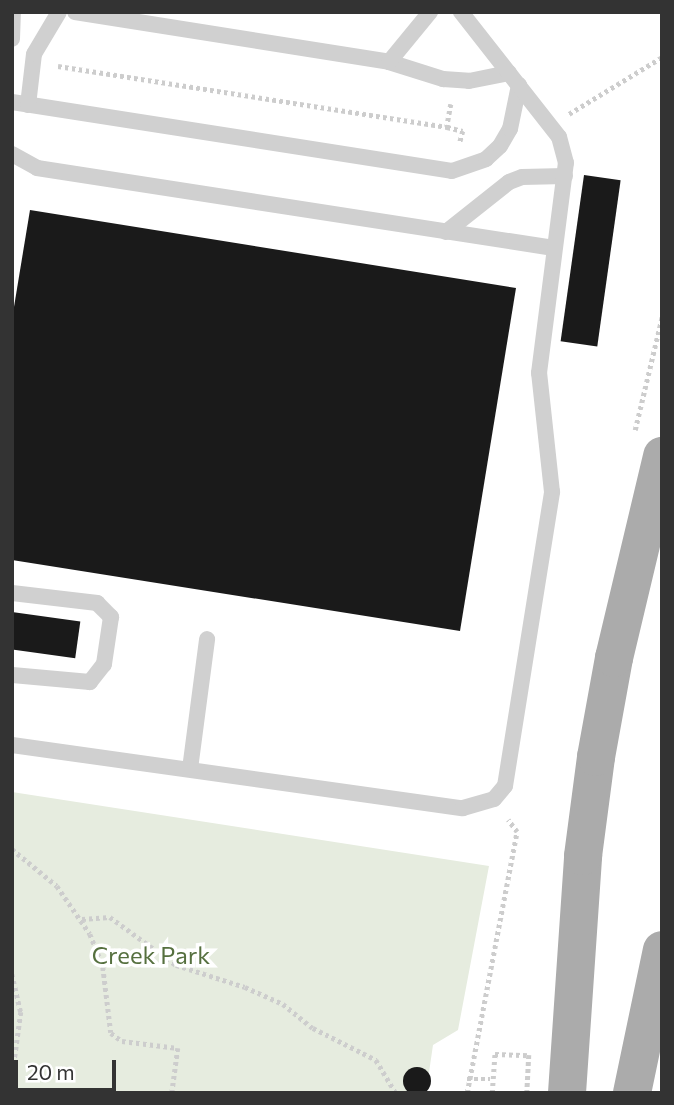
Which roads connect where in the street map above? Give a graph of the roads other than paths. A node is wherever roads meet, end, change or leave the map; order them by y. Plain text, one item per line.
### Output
1 (59, 12) edge
2 (75, 12) edge
3 (430, 12) edge
4 (461, 12) edge
5 (389, 62) junction
6 (514, 79) junction
7 (20, 103) edge
8 (12, 154) edge
9 (565, 176) junction
10 (446, 232) junction
11 (554, 248) junction
12 (662, 456) edge
13 (12, 593) edge
14 (207, 639) dead end
15 (12, 675) edge
16 (12, 744) edge
17 (190, 769) junction
18 (662, 950) edge
19 (567, 1093) edge
20 (632, 1093) edge

1 - 7 lane
2 - 5 lane
3 - 5 lane
4 - 6 lane
5 - 6 lane
6 - 7 lane
6 - 9 lane
8 - 10 lane
9 - 10 lane
9 - 11 lane
10 - 11 lane
11 - 17 lane
12 - 19 main road
13 - 15 lane
14 - 17 lane
16 - 17 lane
18 - 20 main road

